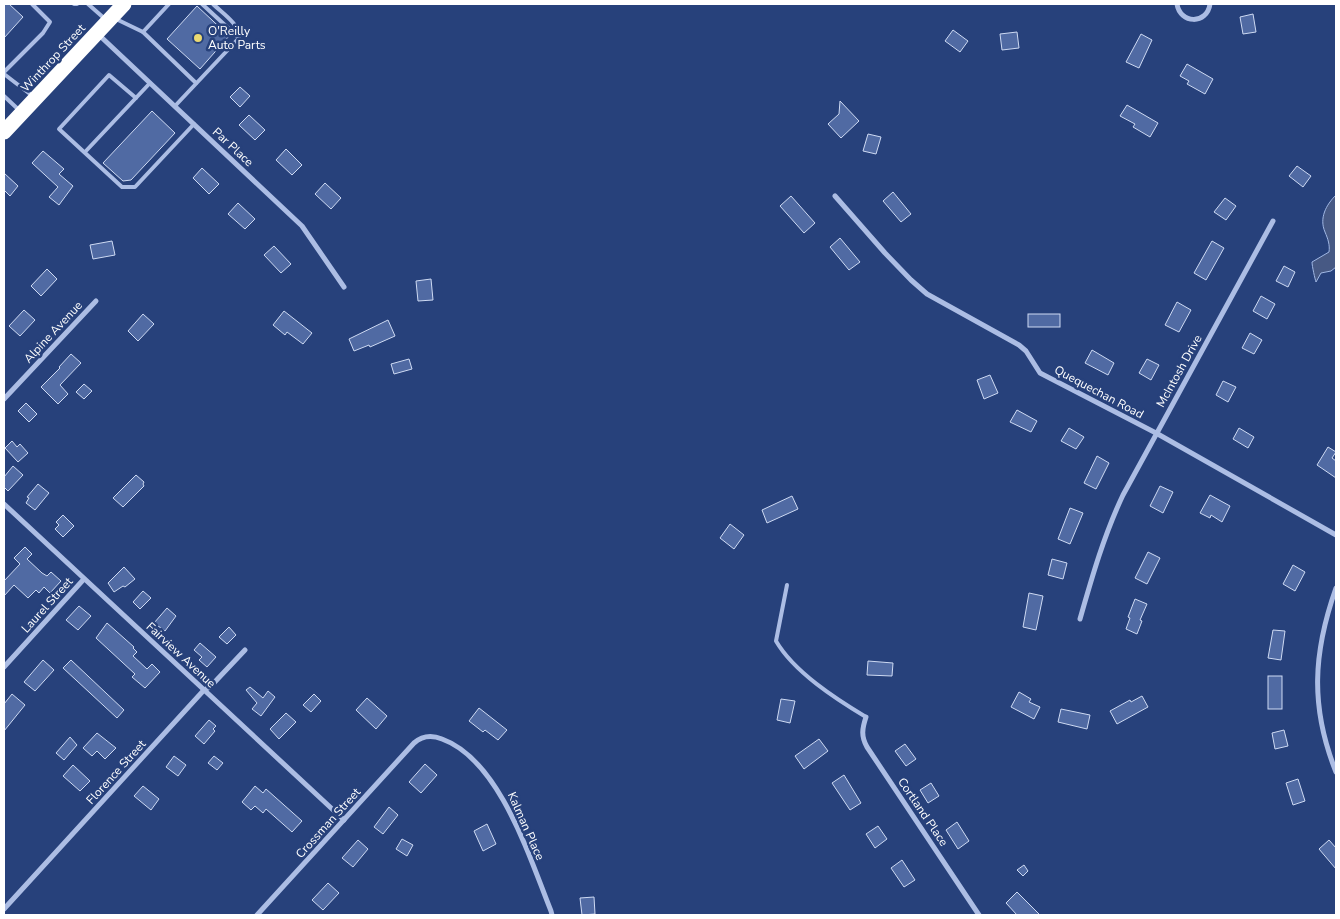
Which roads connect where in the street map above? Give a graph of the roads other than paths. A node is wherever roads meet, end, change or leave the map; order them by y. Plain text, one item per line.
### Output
1 (32, 4) edge
2 (88, 4) edge
3 (124, 4) edge
4 (169, 4) edge
5 (202, 4) edge
6 (213, 4) edge
7 (1177, 4) edge
8 (1210, 4) edge
9 (110, 19) junction
10 (97, 32) junction
11 (143, 32) junction
12 (238, 38) junction
13 (4, 73) edge
14 (150, 83) junction
15 (196, 83) junction
16 (4, 96) edge
17 (36, 98) junction
18 (136, 98) junction
19 (175, 106) junction
20 (22, 113) junction
21 (194, 124) junction
22 (4, 132) edge
23 (84, 152) junction
24 (834, 196) dead end
25 (1273, 221) dead end
26 (344, 287) dead end
27 (96, 301) dead end
28 (4, 399) edge
29 (1156, 433) junction
30 (4, 504) edge
31 (1336, 536) edge
32 (84, 579) junction
33 (787, 585) dead end
34 (1336, 588) edge
35 (1080, 619) dead end
36 (245, 650) dead end
37 (4, 667) edge
38 (204, 690) junction
39 (866, 717) joint
40 (414, 743) joint
41 (1336, 772) edge
42 (344, 820) junction
43 (4, 909) edge
44 (257, 915) edge
45 (552, 915) edge
46 (979, 915) edge

1 - 13 lane
2 - 9 lane
3 - 9 highway, Winthrop Street
4 - 11 lane
5 - 12 lane
6 - 12 lane
7 - 8 street
9 - 10 highway, Winthrop Street
9 - 11 lane
10 - 14 street, Par Place
10 - 17 highway, Winthrop Street
11 - 15 lane
12 - 15 lane
13 - 17 lane
14 - 18 lane
14 - 19 street, Par Place
15 - 19 lane
16 - 20 lane
17 - 20 highway, Winthrop Street
18 - 23 lane
18 - 23 lane
19 - 21 street, Par Place
20 - 22 highway, Winthrop Street
21 - 23 lane
21 - 26 street, Par Place
24 - 29 street, Quequechan Road
25 - 29 street, McIntosh Drive
27 - 28 street, Alpine Avenue
29 - 31 street, Quequechan Road
29 - 35 street, McIntosh Drive
30 - 32 street, Fairview Avenue
32 - 37 street, Laurel Street
32 - 38 street, Fairview Avenue
33 - 39 lane
34 - 41 street
36 - 38 street, Florence Street
38 - 42 street, Fairview Avenue
38 - 43 street, Florence Street
39 - 46 street, Cortland Place
40 - 42 street, Crossman Street
40 - 45 street, Kalman Place
42 - 44 street, Crossman Street

